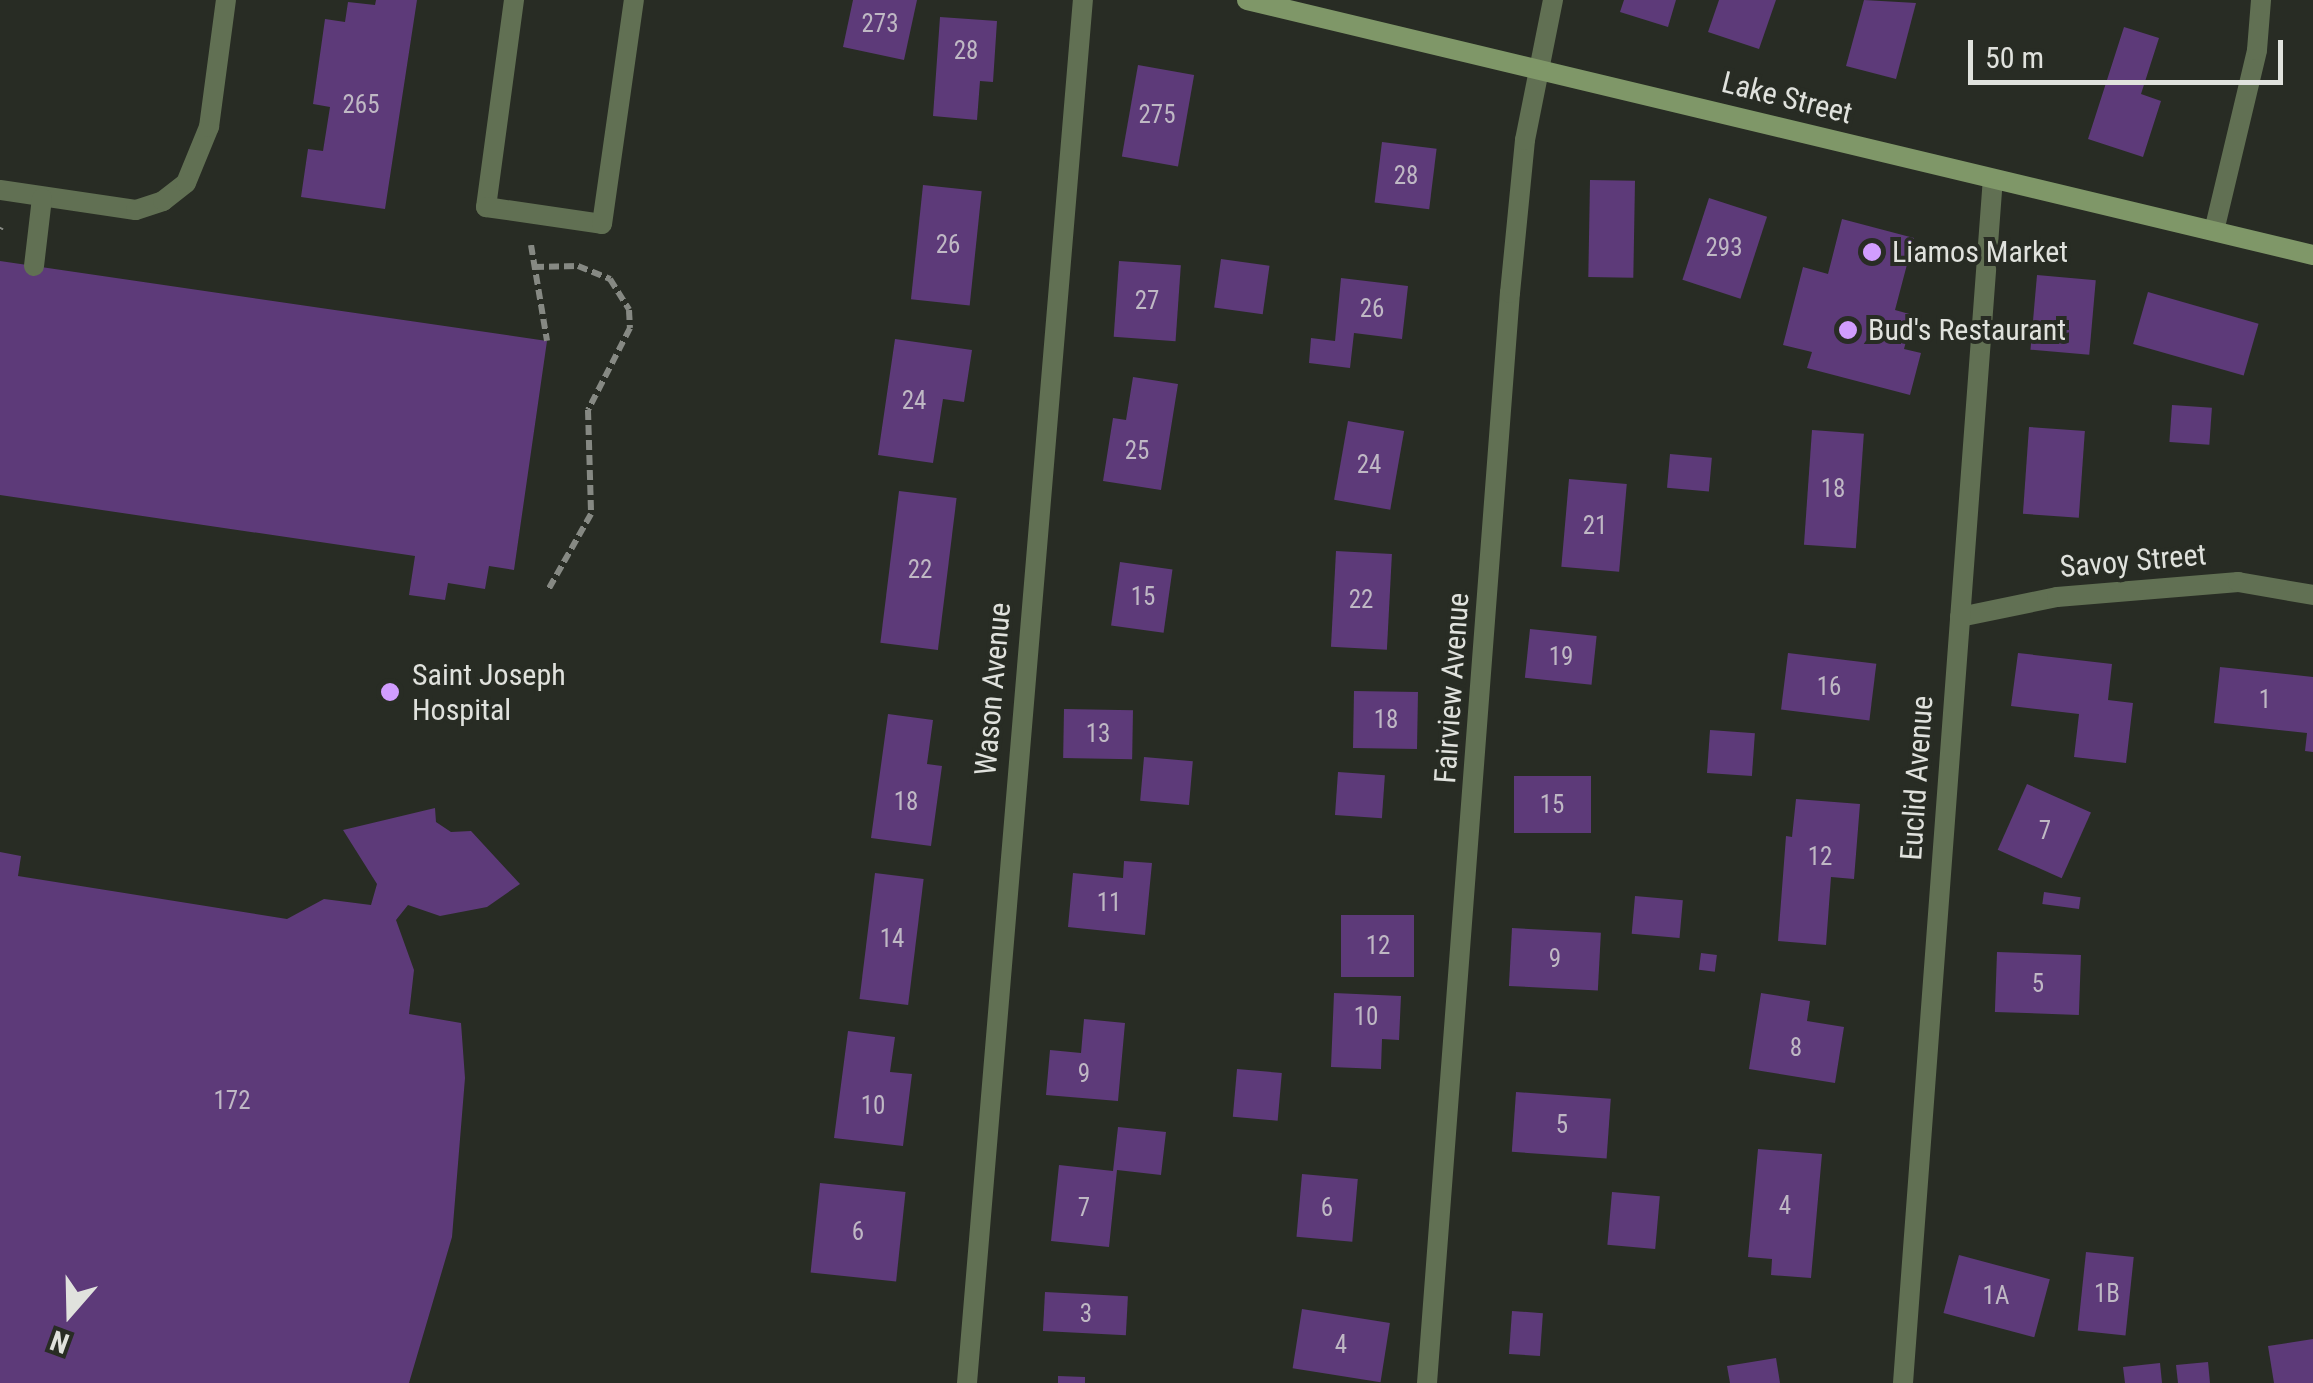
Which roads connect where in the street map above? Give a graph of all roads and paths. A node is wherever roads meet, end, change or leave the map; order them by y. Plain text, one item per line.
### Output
1 (226, 0) edge
2 (514, 0) edge
3 (634, 0) edge
4 (1082, 0) edge
5 (1246, 0) edge
6 (1552, 0) edge
7 (2261, 0) edge
8 (1537, 68) junction
9 (1993, 178) junction
10 (0, 190) edge
11 (42, 198) junction
12 (535, 214) junction
13 (2214, 232) junction
14 (2313, 255) edge
15 (34, 266) dead end
16 (534, 266) junction
17 (546, 341) dead end
18 (548, 590) dead end
19 (2313, 595) edge
20 (1960, 616) junction
21 (966, 1383) edge
22 (1427, 1383) edge
23 (1903, 1383) edge

1 - 11 street
2 - 12 street
3 - 12 street
4 - 21 street, Wason Avenue
5 - 8 street, Lake Street
6 - 8 street, Fairview Avenue
7 - 13 street
8 - 9 street, Lake Street
8 - 22 street, Fairview Avenue
9 - 13 street, Lake Street
9 - 20 street, Euclid Avenue
10 - 11 street
11 - 15 street
12 - 16 path
13 - 14 street, Lake Street
16 - 17 path
16 - 18 path
19 - 20 street, Savoy Street
20 - 23 street, Euclid Avenue

